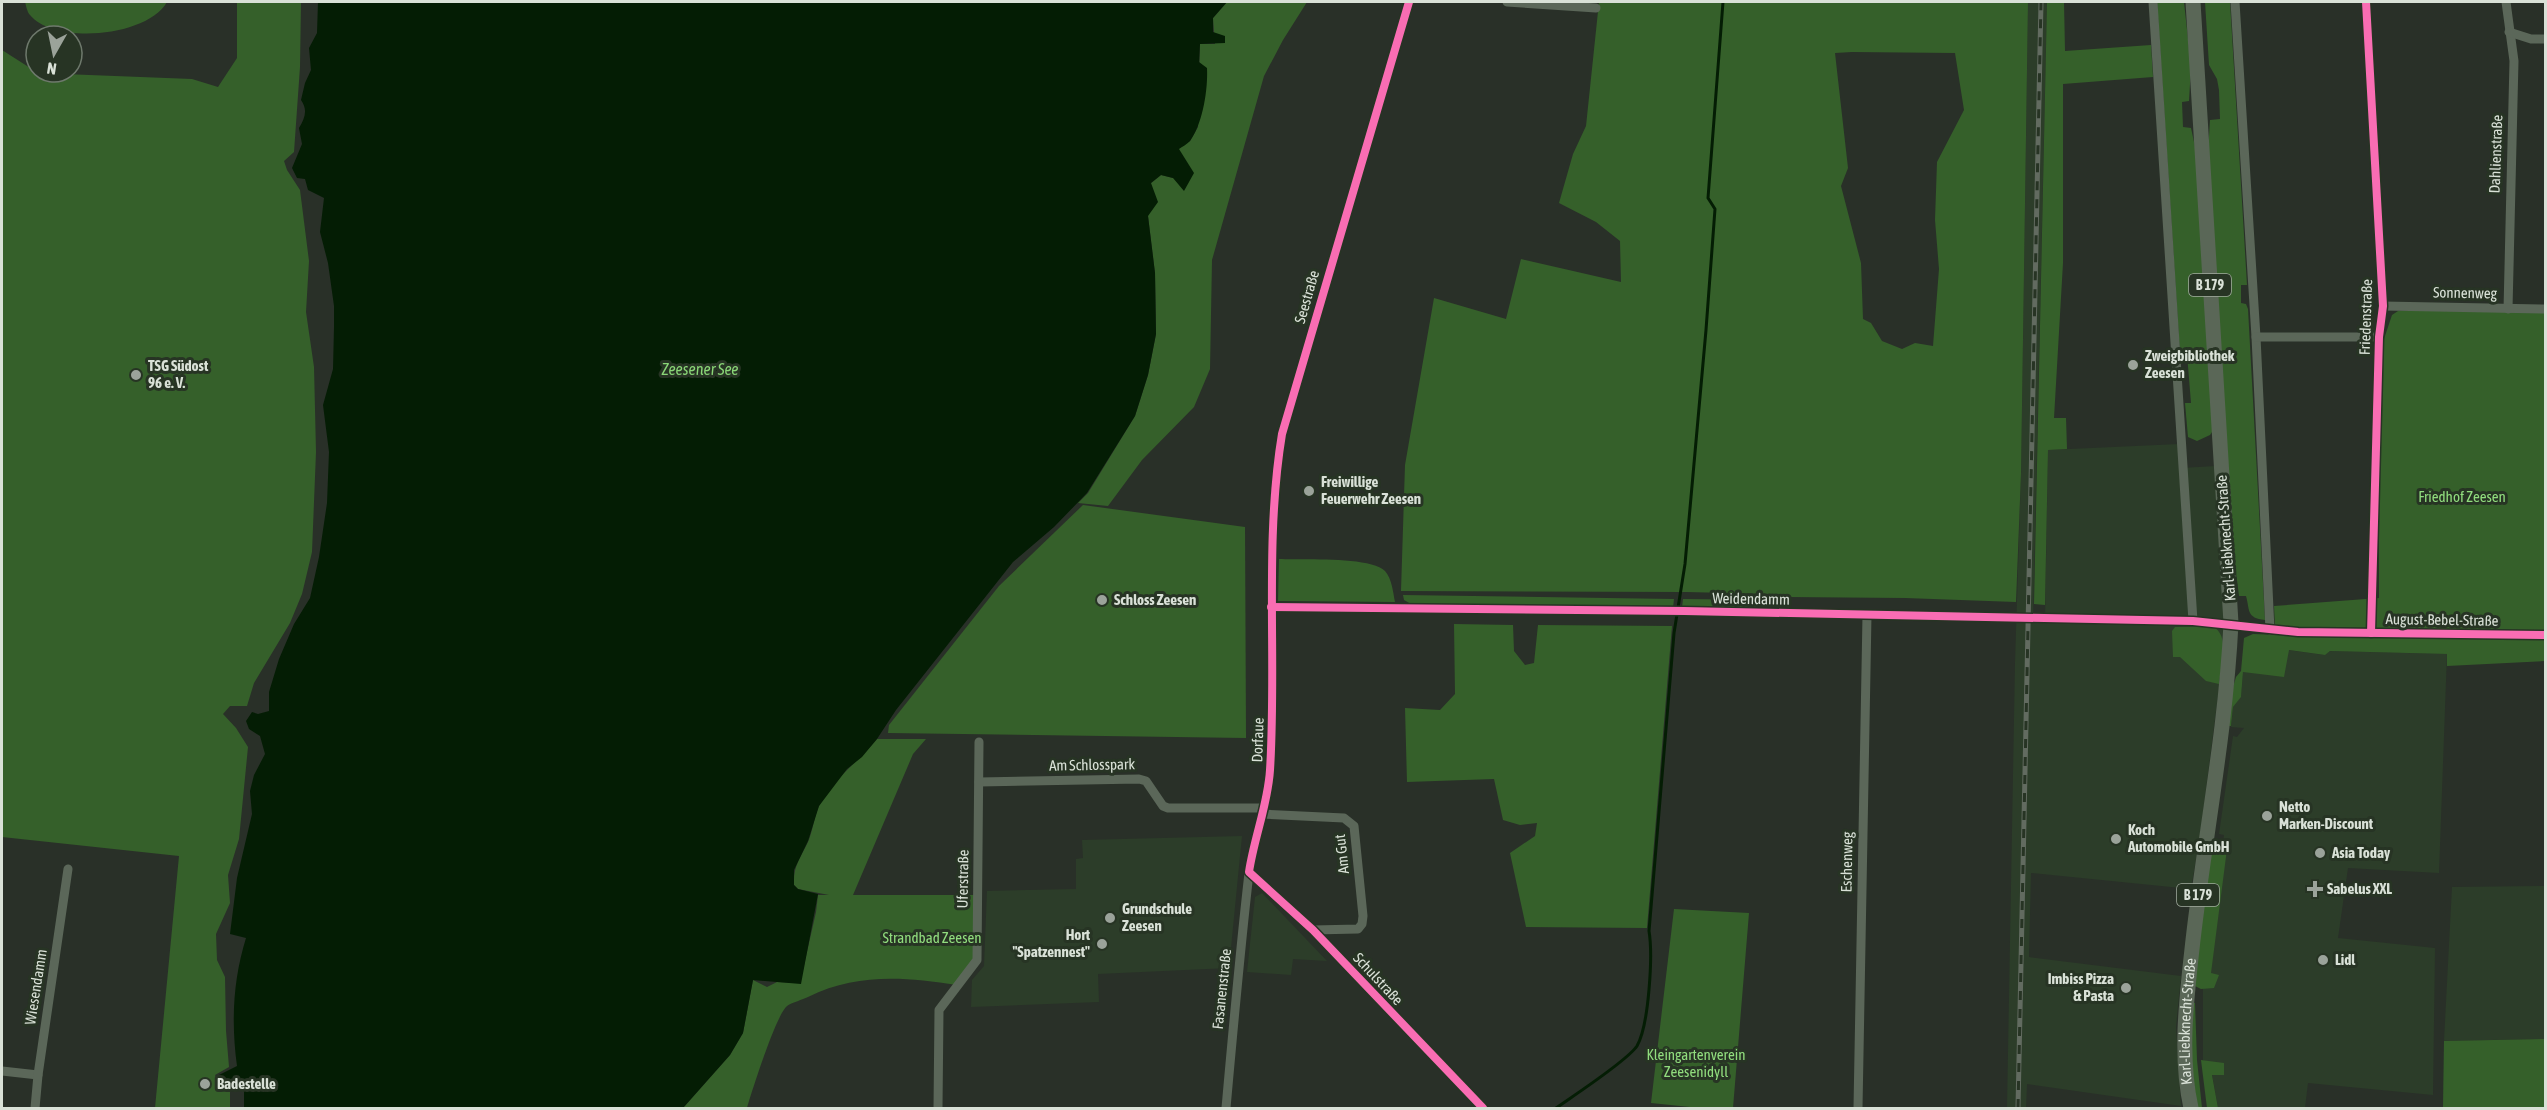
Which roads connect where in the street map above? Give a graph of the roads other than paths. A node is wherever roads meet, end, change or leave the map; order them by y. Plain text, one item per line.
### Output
1 (1409, 2) edge
2 (1507, 2) edge
3 (2153, 2) edge
4 (2193, 2) edge
5 (2235, 2) edge
6 (2366, 2) edge
7 (2506, 2) edge
8 (1596, 9) dead end
9 (2509, 32) junction
10 (2546, 39) edge
11 (2384, 306) junction
12 (2508, 309) junction
13 (2546, 309) edge
14 (2256, 337) junction
15 (2379, 337) junction
16 (1271, 607) junction
17 (1867, 615) junction
18 (2193, 621) junction
19 (2231, 623) junction
20 (2270, 630) junction
21 (2371, 633) junction
22 (2546, 635) edge
23 (979, 742) dead end
24 (979, 782) junction
25 (1262, 811) junction
26 (68, 869) dead end
27 (1249, 872) junction
28 (1313, 930) junction
29 (2, 1071) edge
30 (38, 1075) junction
31 (35, 1108) edge
32 (938, 1108) edge
33 (1226, 1108) edge
34 (1483, 1108) edge
35 (1858, 1108) edge
36 (2191, 1108) edge

1 - 16 street, Seestraße
2 - 8 street
3 - 18 street
4 - 19 main road, Karl-Liebknecht-Straße / B 179
5 - 14 street
6 - 11 street, Friedenstraße
7 - 9 street, Dahlienstraße
9 - 10 street
9 - 12 street, Dahlienstraße
11 - 12 street, Sonnenweg
11 - 15 street, Friedenstraße
12 - 13 street, Sonnenweg
14 - 15 street
14 - 20 street
15 - 21 street, Friedenstraße
16 - 17 street, Weidendamm
16 - 25 street, Dorfaue
17 - 18 street, Weidendamm
17 - 35 street, Eschenweg
18 - 19 street, Weidendamm
19 - 20 street, August-Bebel-Straße
19 - 36 main road, Karl-Liebknecht-Straße / B 179
20 - 21 street, August-Bebel-Straße
21 - 22 street, August-Bebel-Straße
23 - 24 street, Uferstraße
24 - 25 street, Am Schlosspark
24 - 32 street, Uferstraße
25 - 27 street, Dorfaue
25 - 28 street, Am Gut
26 - 30 street, Wiesendamm
27 - 28 street, Schulstraße
27 - 33 street, Fasanenstraße
28 - 34 street, Schulstraße
29 - 30 street
30 - 31 street, Wiesendamm

